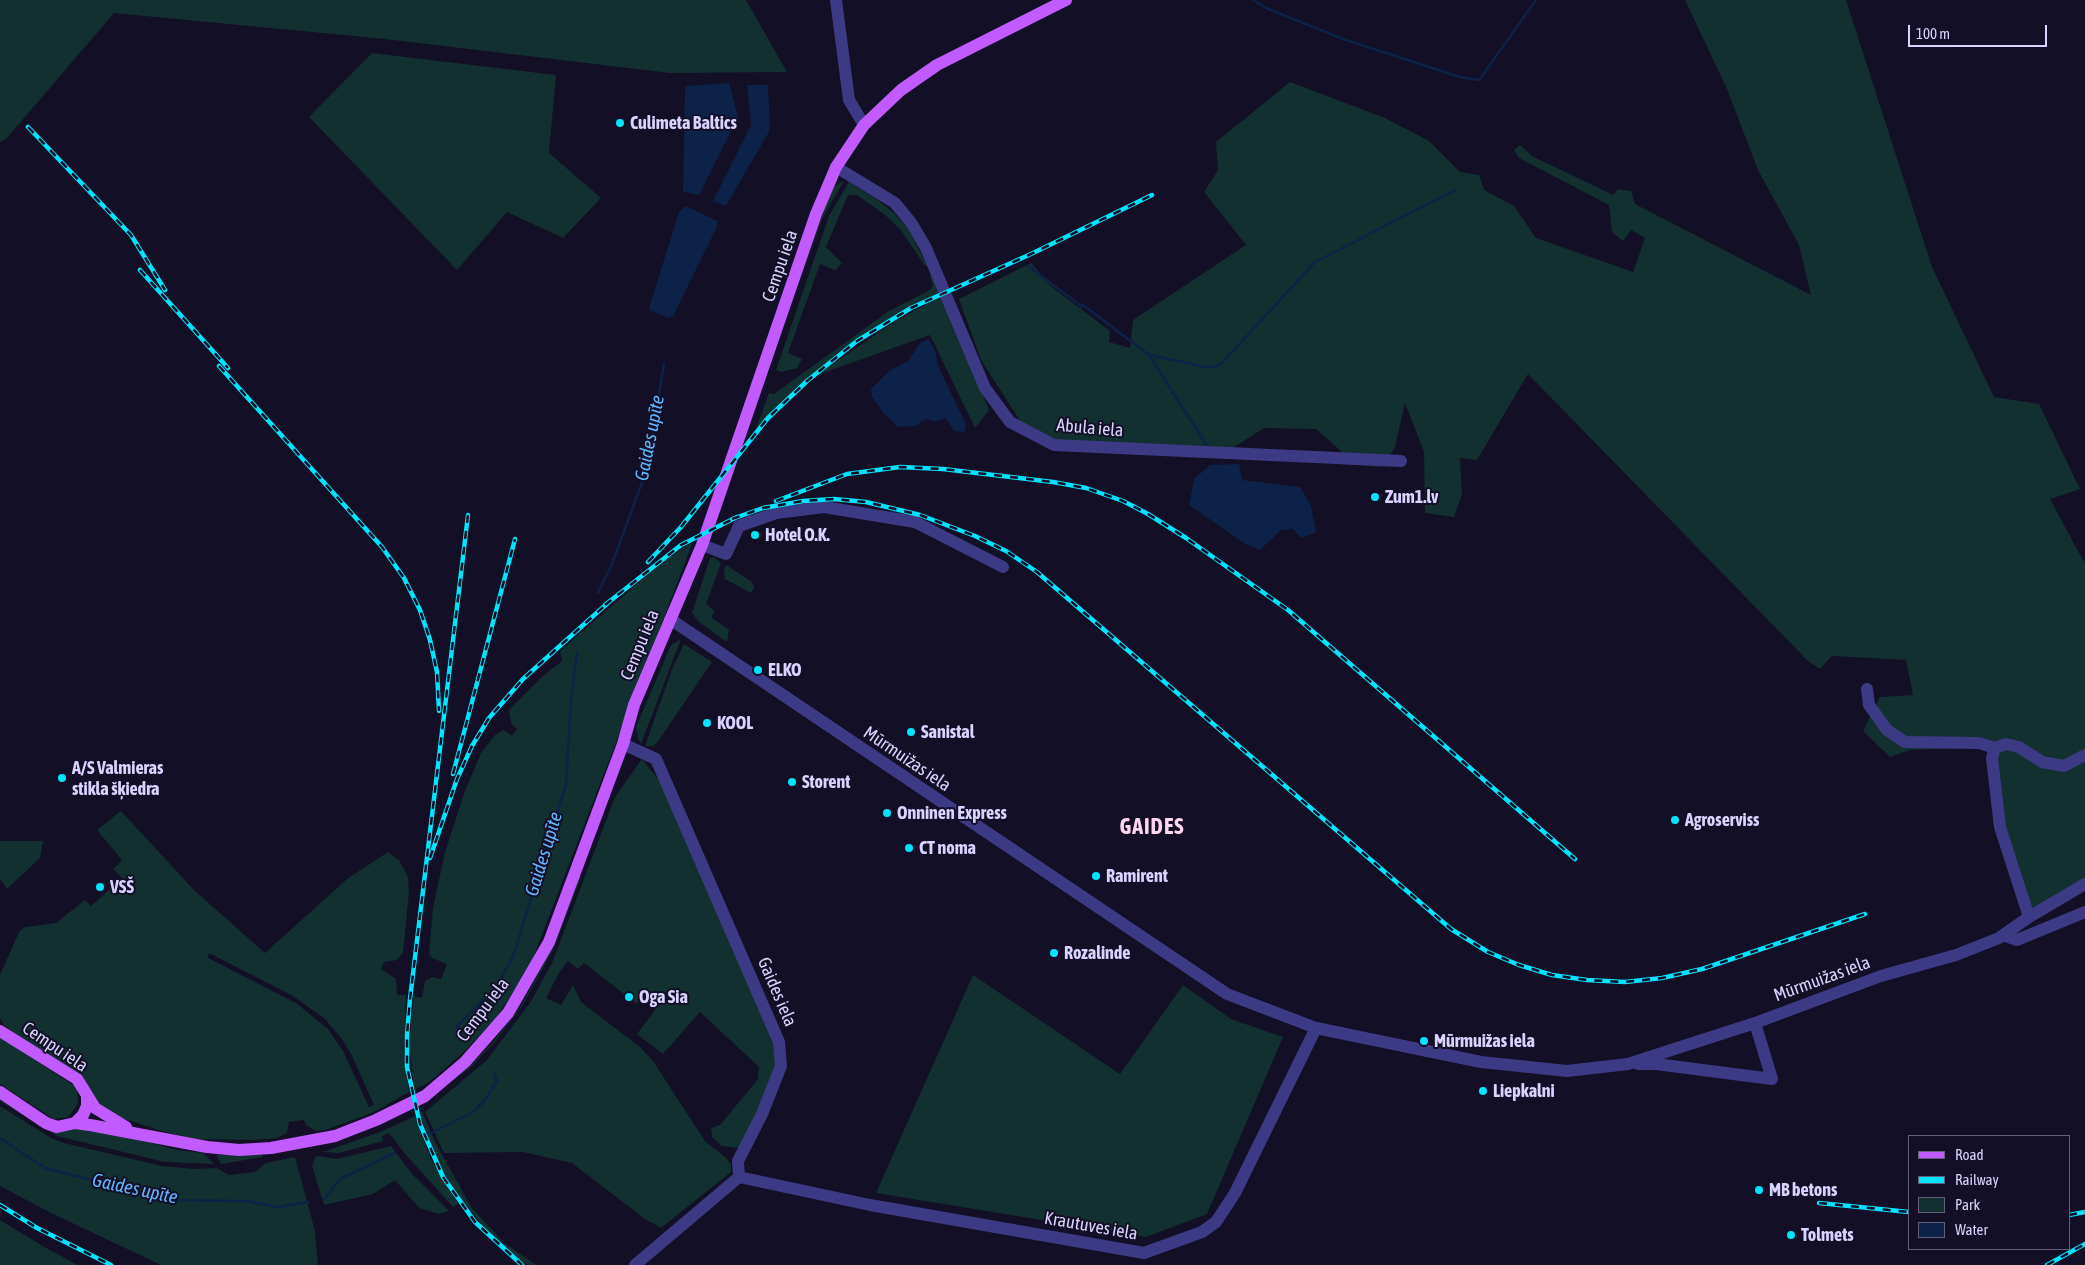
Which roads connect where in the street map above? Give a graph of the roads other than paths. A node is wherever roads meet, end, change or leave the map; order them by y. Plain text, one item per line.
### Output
1 (836, 0) edge
2 (1066, 0) edge
3 (864, 126) junction
4 (836, 167) junction
5 (1401, 461) dead end
6 (702, 545) junction
7 (1003, 567) dead end
8 (670, 619) junction
9 (1867, 689) dead end
10 (623, 744) junction
11 (1995, 748) junction
12 (2085, 754) edge
13 (2085, 884) edge
14 (2085, 912) edge
15 (2029, 917) junction
16 (2003, 936) junction
17 (1755, 1023) junction
18 (1316, 1028) junction
19 (0, 1031) edge
20 (1628, 1064) junction
21 (0, 1092) edge
22 (87, 1096) junction
23 (75, 1123) junction
24 (139, 1133) junction
25 (740, 1177) junction
26 (635, 1265) edge

1 - 3 street
2 - 3 main road, Cempu iela
3 - 4 main road, Cempu iela
4 - 5 street, Abula iela
4 - 6 main road, Cempu iela
6 - 7 street
6 - 8 main road, Cempu iela
8 - 10 main road, Cempu iela
8 - 18 street, Mūrmuižas iela
9 - 11 street
10 - 24 main road, Cempu iela
10 - 25 street, Gaides iela
11 - 12 street
11 - 15 street
13 - 15 street, Mūrmuižas iela
14 - 16 street, Mūrmuižas iela
15 - 16 street, Mūrmuižas iela
16 - 17 street, Mūrmuižas iela
17 - 20 street, Mūrmuižas iela
17 - 20 street
18 - 20 street, Mūrmuižas iela
18 - 25 street, Krautuves iela
19 - 22 main road, Cempu iela
21 - 23 main road, Cempu iela
22 - 23 main road, Cempu iela
22 - 24 main road, Cempu iela
23 - 24 main road, Cempu iela
25 - 26 street

